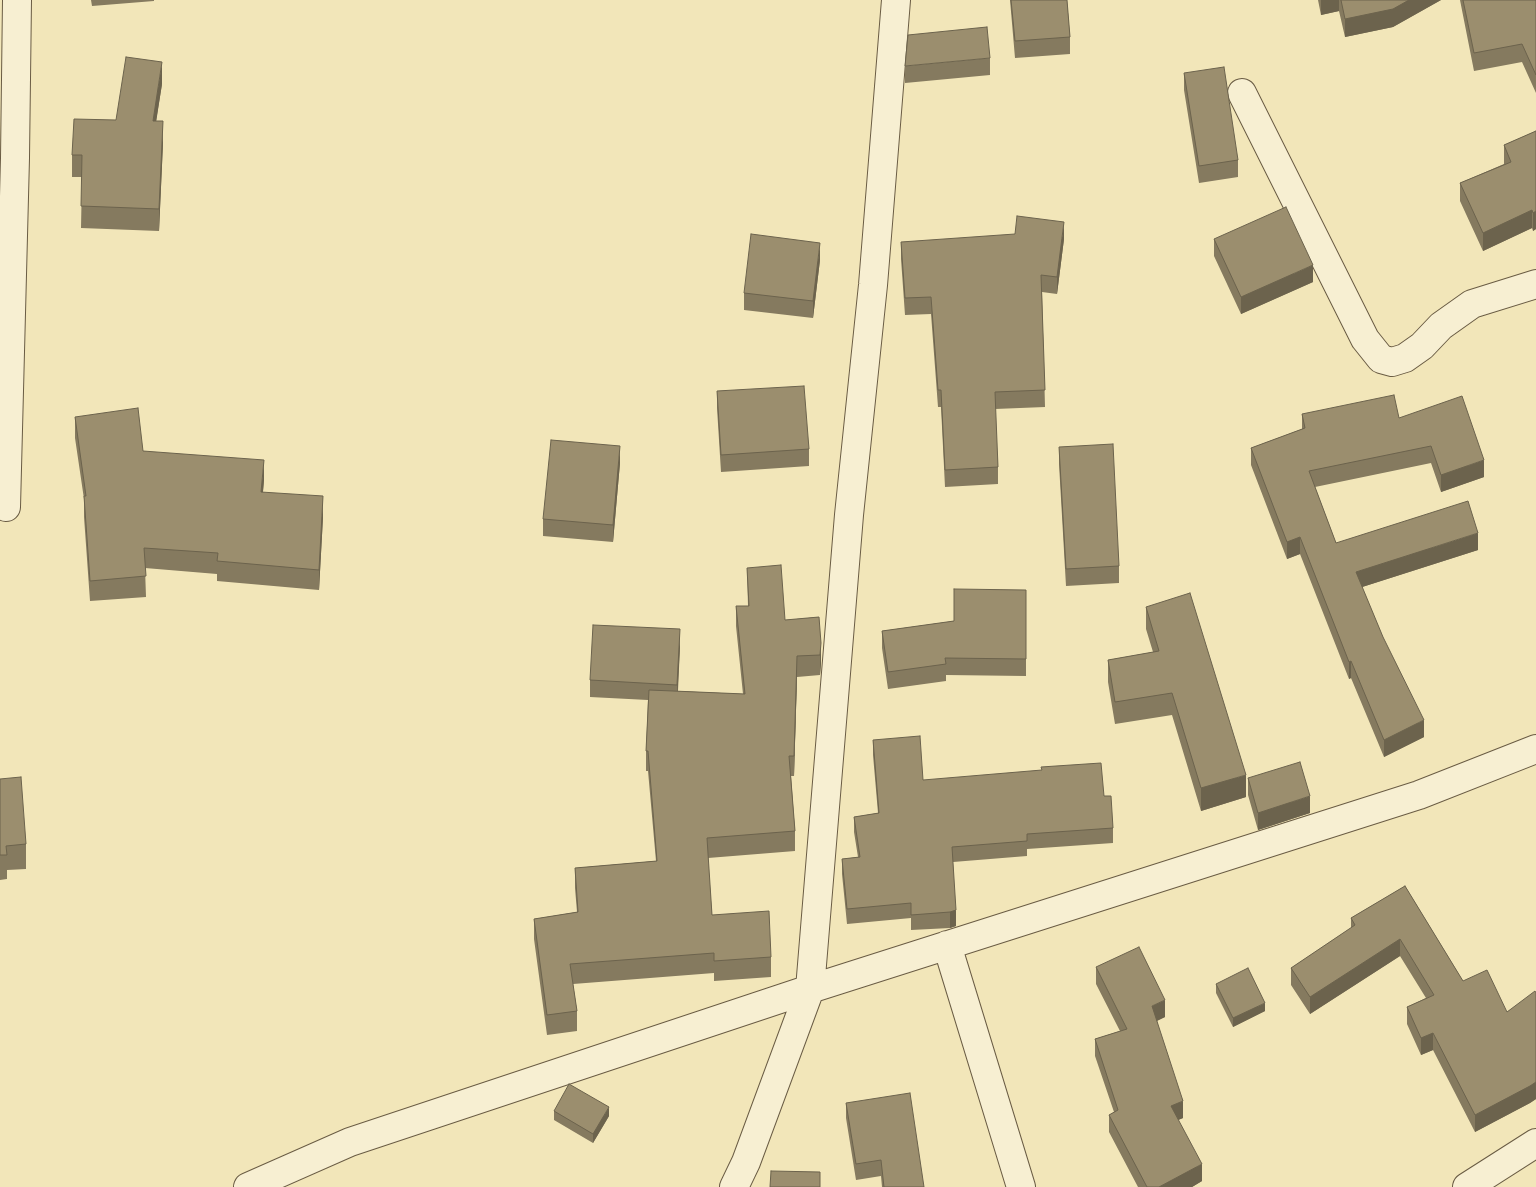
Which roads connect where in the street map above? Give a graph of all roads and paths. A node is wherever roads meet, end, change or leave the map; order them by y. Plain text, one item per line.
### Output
1 (16, 0) edge
2 (896, 0) edge
3 (1242, 93) dead end
4 (1536, 284) edge
5 (6, 507) dead end
6 (1536, 749) edge
7 (947, 945) junction
8 (810, 989) junction
9 (1536, 1143) edge
10 (248, 1187) edge
11 (734, 1187) edge
12 (1021, 1187) edge
13 (1467, 1187) edge

1 - 5 street
2 - 8 street
3 - 4 street
6 - 7 street
7 - 8 street
7 - 12 street
8 - 10 street
8 - 11 street
9 - 13 street

